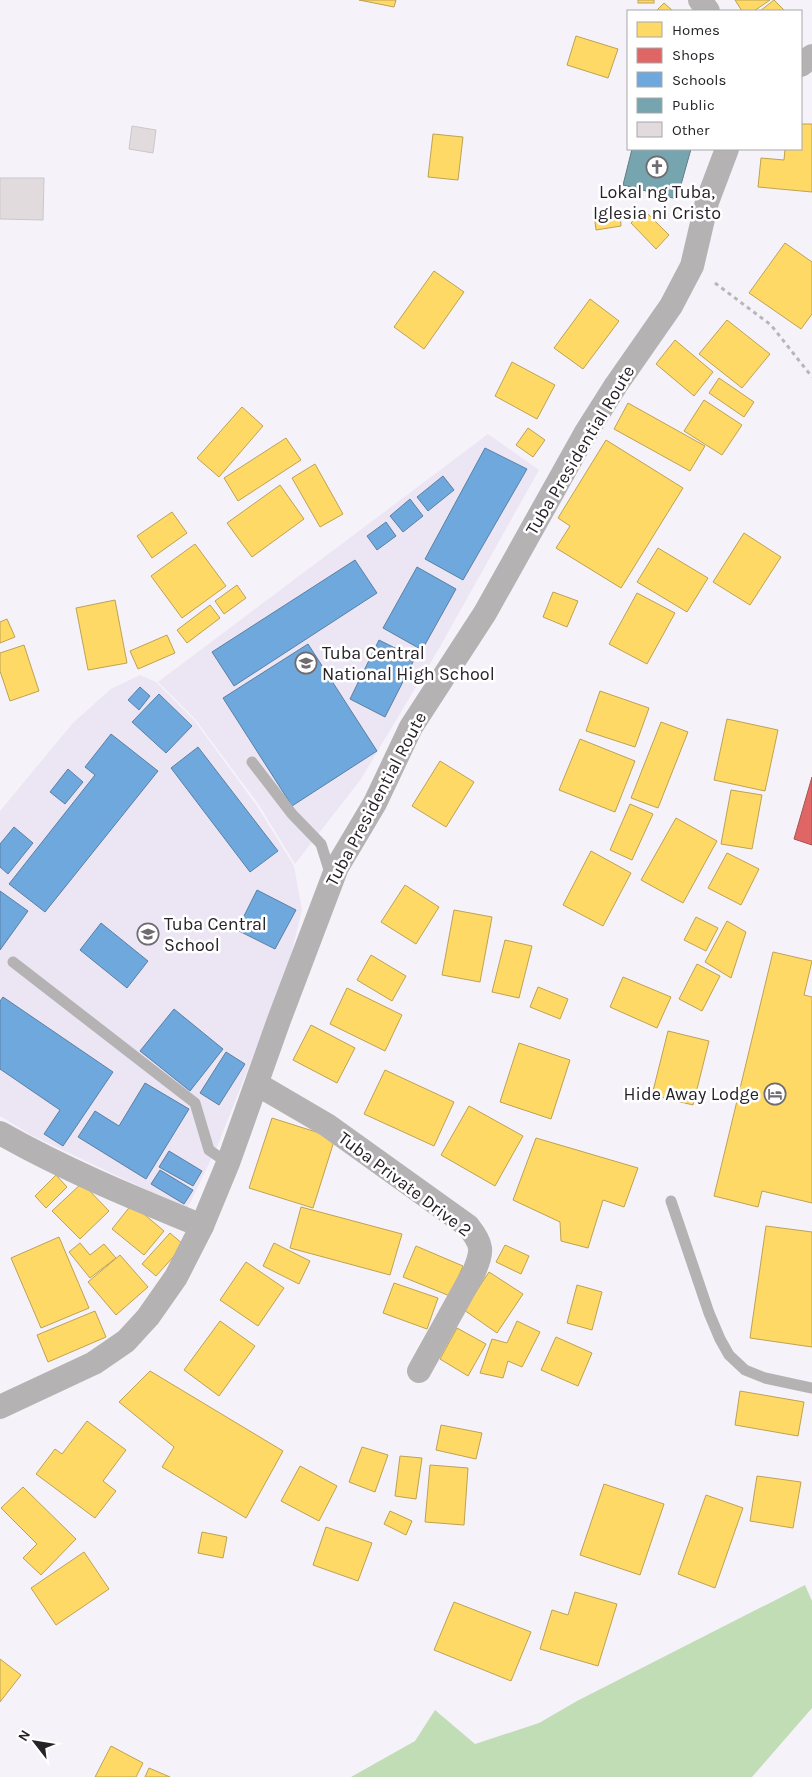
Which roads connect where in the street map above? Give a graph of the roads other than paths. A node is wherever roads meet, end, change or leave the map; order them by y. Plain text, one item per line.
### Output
1 (812, 56) edge
2 (802, 64) edge
3 (727, 150) edge
4 (252, 762) dead end
5 (332, 880) junction
6 (13, 962) dead end
7 (257, 1084) junction
8 (0, 1133) edge
9 (228, 1163) junction
10 (671, 1200) dead end
11 (202, 1226) junction
12 (419, 1371) dead end
13 (812, 1388) edge
14 (10, 1402) edge
15 (0, 1417) edge

1 - 2 street
3 - 5 street, Tuba Presidential Route
4 - 5 lane
5 - 7 street, Tuba Presidential Route
6 - 9 lane
7 - 9 street, Tuba Presidential Route
7 - 12 street, Tuba Private Drive 2
8 - 11 street
9 - 11 street, Tuba Presidential Route
10 - 13 lane
11 - 14 street, Tuba Presidential Route
14 - 15 lane

